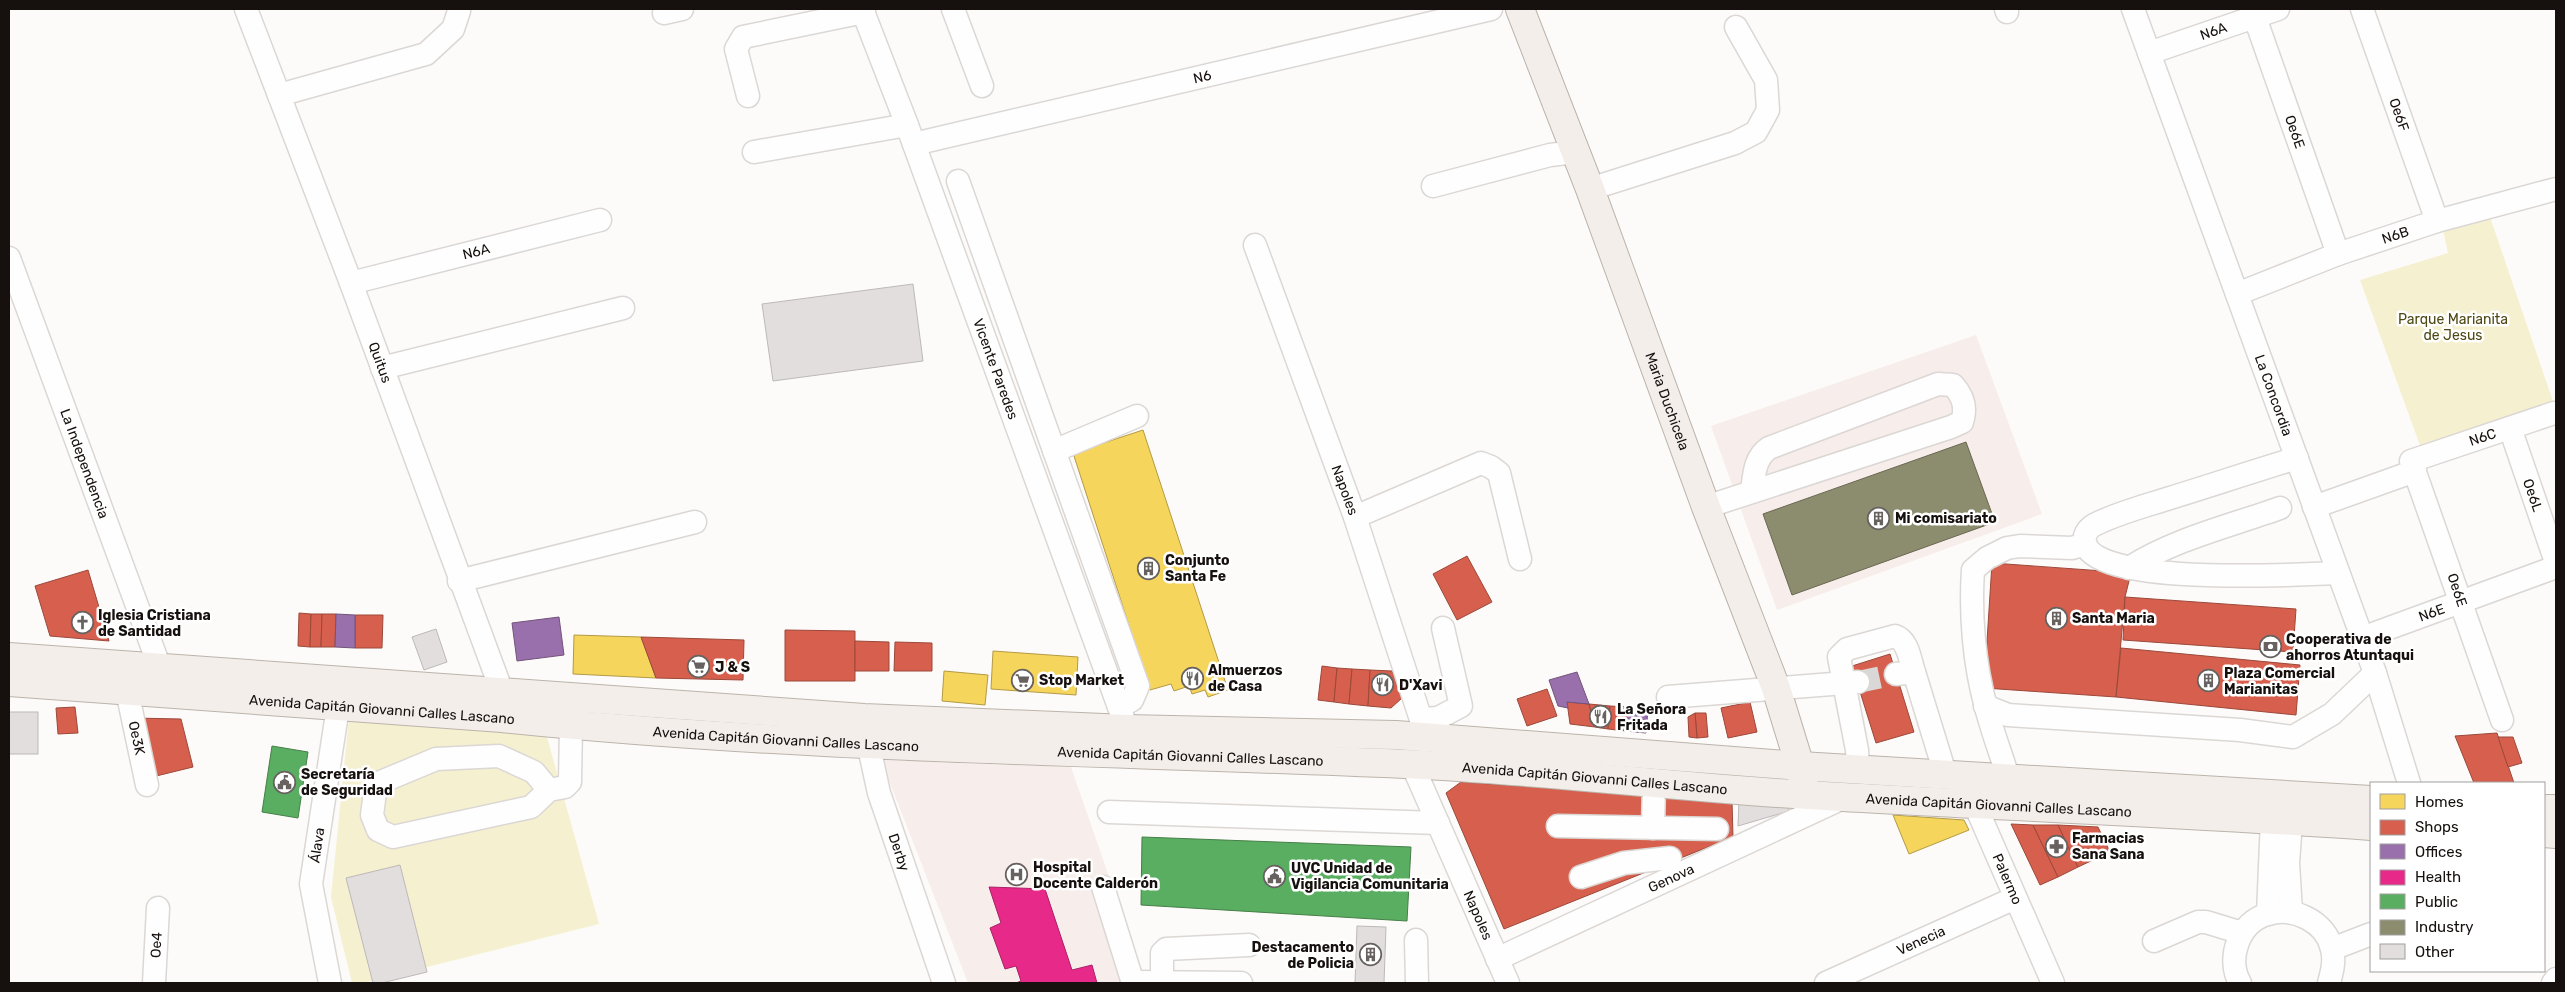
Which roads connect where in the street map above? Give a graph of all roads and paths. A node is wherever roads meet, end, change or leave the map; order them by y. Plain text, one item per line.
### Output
1 (246, 9) edge
2 (953, 9) edge
3 (1491, 9) edge
4 (1520, 9) edge
5 (2133, 9) edge
6 (2278, 9) edge
7 (2362, 9) edge
8 (863, 10) edge
9 (459, 11) dead end
10 (2254, 13) edge
11 (1736, 27) dead end
12 (2149, 53) junction
13 (982, 86) dead end
14 (279, 95) junction
15 (748, 96) dead end
16 (910, 134) junction
17 (754, 152) dead end
18 (1575, 152) junction
19 (958, 181) dead end
20 (1434, 186) dead end
21 (1590, 189) junction
22 (2556, 189) edge
23 (600, 220) dead end
24 (2437, 221) junction
25 (1255, 245) dead end
26 (2338, 254) junction
27 (9, 258) edge
28 (351, 283) junction
29 (2238, 294) junction
30 (623, 308) dead end
31 (382, 368) junction
32 (2554, 413) dead end
33 (1136, 416) dead end
34 (2510, 428) junction
35 (1054, 451) junction
36 (2297, 458) junction
37 (2413, 466) junction
38 (1752, 492) junction
39 (1706, 507) junction
40 (2314, 507) junction
41 (2280, 508) dead end
42 (1355, 517) junction
43 (695, 522) dead end
44 (2085, 544) junction
45 (1520, 559) dead end
46 (2556, 562) edge
47 (2556, 567) edge
48 (2129, 568) junction
49 (2338, 573) junction
50 (459, 581) junction
51 (2461, 602) junction
52 (1443, 628) dead end
53 (2362, 638) junction
54 (9, 657) edge
55 (160, 668) junction
56 (2375, 673) junction
57 (9, 682) edge
58 (1851, 683) junction
59 (1776, 688) junction
60 (127, 691) junction
61 (1668, 697) dead end
62 (501, 705) junction
63 (1985, 706) junction
64 (338, 707) junction
65 (864, 718) junction
66 (1123, 718) junction
67 (2502, 720) dead end
68 (570, 725) junction
69 (1424, 728) junction
70 (867, 745) junction
71 (1412, 764) junction
72 (1800, 766) junction
73 (1858, 769) junction
74 (1953, 773) junction
75 (2008, 777) junction
76 (2409, 782) edge
77 (1654, 783) junction
78 (147, 785) dead end
79 (549, 790) junction
80 (1805, 795) junction
81 (1845, 797) junction
82 (2370, 800) edge
83 (1974, 802) junction
84 (1109, 812) dead end
85 (2282, 820) junction
86 (1438, 823) junction
87 (1558, 826) dead end
88 (2370, 826) edge
89 (1621, 827) junction
90 (1653, 828) junction
91 (1717, 829) dead end
92 (1670, 858) dead end
93 (1624, 863) junction
94 (1580, 876) dead end
95 (1103, 888) dead end
96 (2015, 898) junction
97 (158, 908) dead end
98 (2291, 912) junction
99 (2268, 914) junction
100 (2242, 933) junction
101 (2370, 934) edge
102 (1416, 940) dead end
103 (2154, 940) dead end
104 (1249, 945) dead end
105 (2332, 949) junction
106 (1498, 959) junction
107 (2556, 978) edge
108 (1162, 981) junction
109 (1132, 982) edge
110 (154, 983) edge
111 (330, 983) edge
112 (944, 983) edge
113 (1241, 983) edge
114 (1417, 983) edge
115 (1508, 983) edge
116 (1826, 983) edge
117 (2053, 983) edge
118 (2240, 983) edge
119 (2329, 983) edge
120 (2553, 983) edge

1 - 14 street, Quitus
2 - 13 street
3 - 16 street, N6
4 - 18 main road, Maria Duchicela
5 - 12 street, La Concordia
6 - 10 street, N6A
7 - 24 street, Oe6F
8 - 15 street
8 - 16 street, Vicente Paredes
9 - 14 street
10 - 12 street, N6A
10 - 26 street, Oe6E
11 - 21 street
12 - 29 street, La Concordia
14 - 28 street, Quitus
16 - 17 street, N6
16 - 66 street, Vicente Paredes
18 - 20 street
18 - 21 main road, Maria Duchicela
19 - 35 street
21 - 39 main road, Maria Duchicela
22 - 24 street, N6B
23 - 28 street, N6A
24 - 26 street, N6B
25 - 42 street, Napoles
26 - 29 street, N6B
27 - 55 street, La Independencia
28 - 31 street, Quitus
29 - 36 street, La Concordia
30 - 31 street
31 - 50 street, Quitus
32 - 34 street, N6C
33 - 35 street
34 - 37 street, N6C
34 - 46 street, Oe6L
35 - 66 street
36 - 40 street, La Concordia
36 - 44 street
37 - 40 street, N6C
37 - 51 street, Oe6E
38 - 38 street
38 - 39 street
39 - 59 main road, Maria Duchicela
40 - 49 street, La Concordia
41 - 48 street
42 - 45 street
42 - 69 street, Napoles
43 - 50 street
44 - 48 street
44 - 63 street
47 - 51 street, N6E
48 - 49 street
49 - 53 street, La Concordia
50 - 62 street, Quitus
51 - 53 street, N6E
51 - 67 street, Oe6E
52 - 69 street
53 - 56 street, La Concordia
54 - 55 main road, Avenida Capitán Giovanni Calles Lascano
55 - 62 main road, Avenida Capitán Giovanni Calles Lascano
56 - 63 street
56 - 76 street, La Concordia
57 - 60 main road, Avenida Capitán Giovanni Calles Lascano
58 - 59 street
58 - 73 street
58 - 74 street, Palermo
59 - 61 street
59 - 72 main road, Maria Duchicela
60 - 64 main road, Avenida Capitán Giovanni Calles Lascano
60 - 78 street, Oe3K
62 - 64 main road, Avenida Capitán Giovanni Calles Lascano
62 - 65 main road, Avenida Capitán Giovanni Calles Lascano
62 - 68 main road, Avenida Capitán Giovanni Calles Lascano
63 - 75 street
64 - 111 street, Álava
65 - 66 main road, Avenida Capitán Giovanni Calles Lascano
65 - 70 street, Derby
66 - 69 main road, Avenida Capitán Giovanni Calles Lascano
68 - 70 main road, Avenida Capitán Giovanni Calles Lascano
68 - 79 street
69 - 72 main road, Avenida Capitán Giovanni Calles Lascano
70 - 71 main road, Avenida Capitán Giovanni Calles Lascano
70 - 112 street, Derby
71 - 77 main road, Avenida Capitán Giovanni Calles Lascano
71 - 86 street, Napoles
72 - 73 main road, Avenida Capitán Giovanni Calles Lascano
72 - 80 main road, Maria Duchicela
73 - 74 main road, Avenida Capitán Giovanni Calles Lascano
74 - 75 main road, Avenida Capitán Giovanni Calles Lascano
74 - 83 street, Palermo
75 - 82 main road, Avenida Capitán Giovanni Calles Lascano
77 - 80 main road, Avenida Capitán Giovanni Calles Lascano
77 - 90 street
79 - 79 street
80 - 81 main road, Avenida Capitán Giovanni Calles Lascano
81 - 83 main road, Avenida Capitán Giovanni Calles Lascano
81 - 106 street, Genova
83 - 85 main road, Avenida Capitán Giovanni Calles Lascano
83 - 96 street, Palermo
84 - 86 street
85 - 88 main road, Avenida Capitán Giovanni Calles Lascano
85 - 98 street
85 - 99 street
86 - 106 street, Napoles
87 - 89 street
89 - 90 street
89 - 93 street
90 - 91 street
92 - 93 street
93 - 94 street
95 - 109 street
96 - 116 street, Venecia
96 - 117 street, Palermo
97 - 110 street, Oe4
98 - 99 street
98 - 105 street
99 - 100 street
100 - 103 street
100 - 118 street
101 - 105 street
102 - 114 street
104 - 108 street
105 - 119 street
106 - 115 street, Napoles
107 - 120 street
108 - 109 street
108 - 113 street

